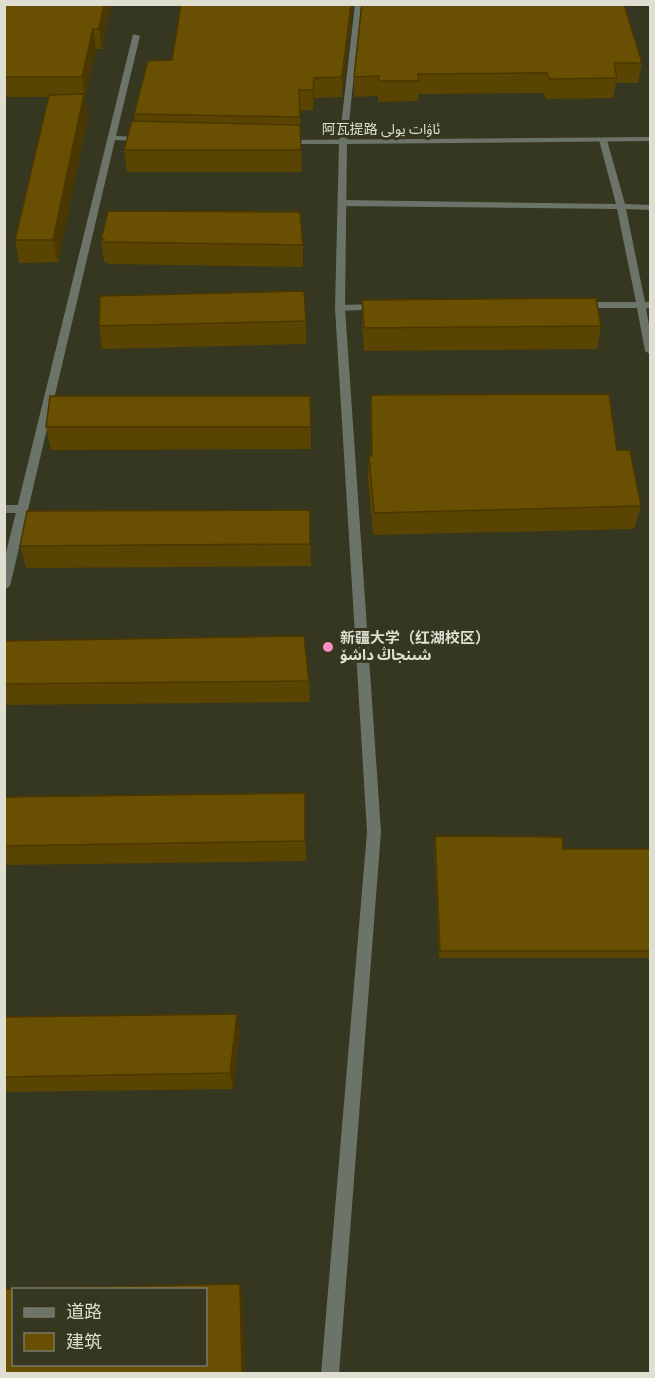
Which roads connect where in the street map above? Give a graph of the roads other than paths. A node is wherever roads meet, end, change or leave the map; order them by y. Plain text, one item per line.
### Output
1 (358, 4) edge
2 (136, 36) dead end
3 (111, 138) junction
4 (651, 139) edge
5 (155, 140) edge
6 (603, 140) junction
7 (271, 142) edge
8 (343, 143) junction
9 (342, 203) junction
10 (621, 206) junction
11 (651, 207) edge
12 (646, 304) edge
13 (572, 305) edge
14 (386, 307) edge
15 (340, 308) junction
16 (651, 351) edge
17 (23, 508) junction
18 (4, 509) edge
19 (4, 586) edge
20 (330, 1374) edge

1 - 8 street
2 - 3 street
3 - 5 street
3 - 17 street
4 - 6 street, 阿瓦提路 ئاۋات يولى
6 - 8 street, 阿瓦提路 ئاۋات يولى
6 - 10 street
7 - 8 street, 阿瓦提路 ئاۋات يولى
8 - 9 street
9 - 10 street
9 - 15 street
10 - 11 street
10 - 12 street
12 - 13 street
12 - 16 street
14 - 15 street
15 - 20 street
17 - 18 street
17 - 19 street

